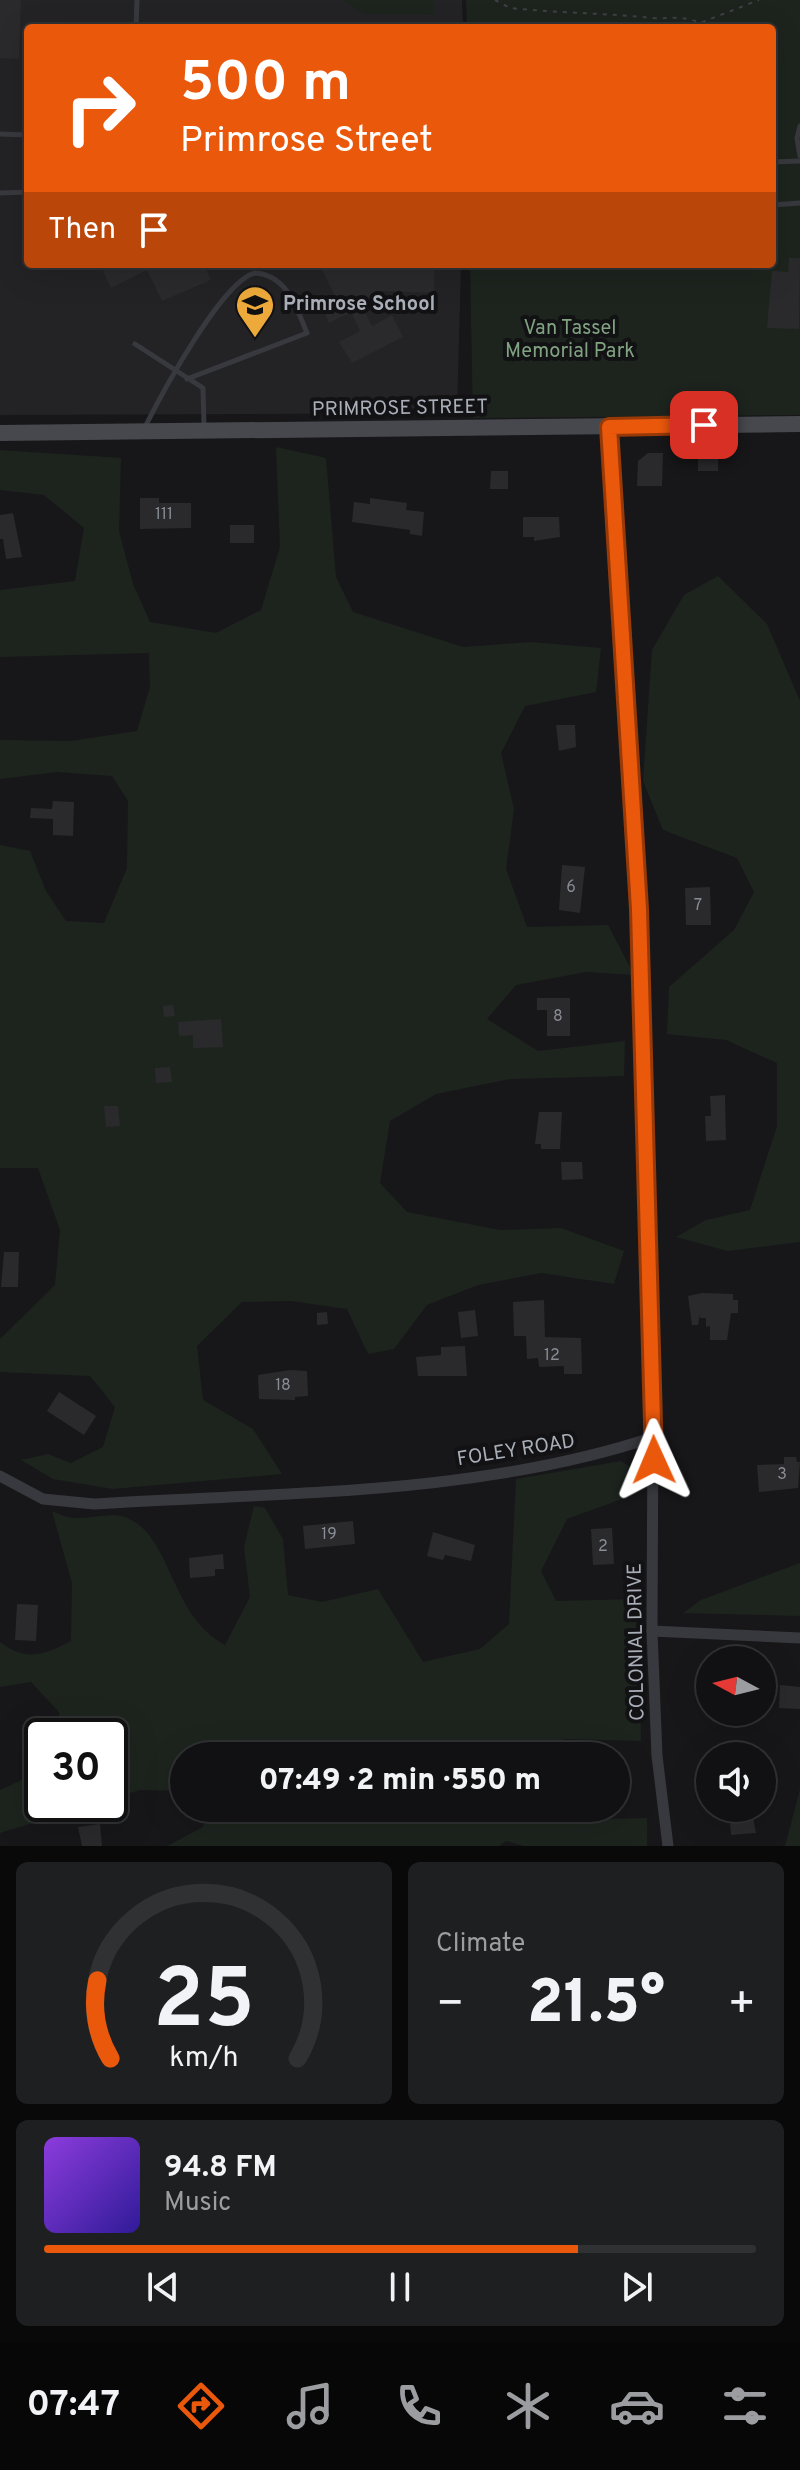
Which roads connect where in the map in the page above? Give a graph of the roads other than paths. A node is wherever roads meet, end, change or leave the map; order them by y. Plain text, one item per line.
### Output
1 (137, 0) edge
2 (136, 24) edge
3 (800, 126) edge
4 (0, 134) edge
5 (24, 135) edge
6 (800, 159) edge
7 (776, 162) edge
8 (24, 192) edge
9 (0, 193) edge
10 (800, 203) edge
11 (776, 205) edge
12 (135, 344) dead end
13 (174, 370) junction
14 (187, 379) junction
15 (800, 424) edge
16 (609, 427) junction
17 (204, 431) junction
18 (143, 432) junction
19 (0, 433) edge
20 (654, 1437) junction
21 (0, 1476) edge
22 (652, 1631) junction
23 (800, 1638) edge
24 (668, 1846) edge

1 - 2 lane
3 - 6 lane
4 - 5 lane
6 - 7 lane
8 - 9 lane
10 - 11 lane
12 - 13 lane
13 - 14 lane
13 - 14 lane
13 - 18 lane
14 - 17 lane
15 - 16 main road, PRIMROSE STREET
16 - 17 main road, PRIMROSE STREET
16 - 20 street
17 - 18 main road, PRIMROSE STREET
18 - 19 main road, PRIMROSE STREET
20 - 21 street, FOLEY ROAD
20 - 22 street, COLONIAL DRIVE
22 - 23 street
22 - 24 street, COLONIAL DRIVE

